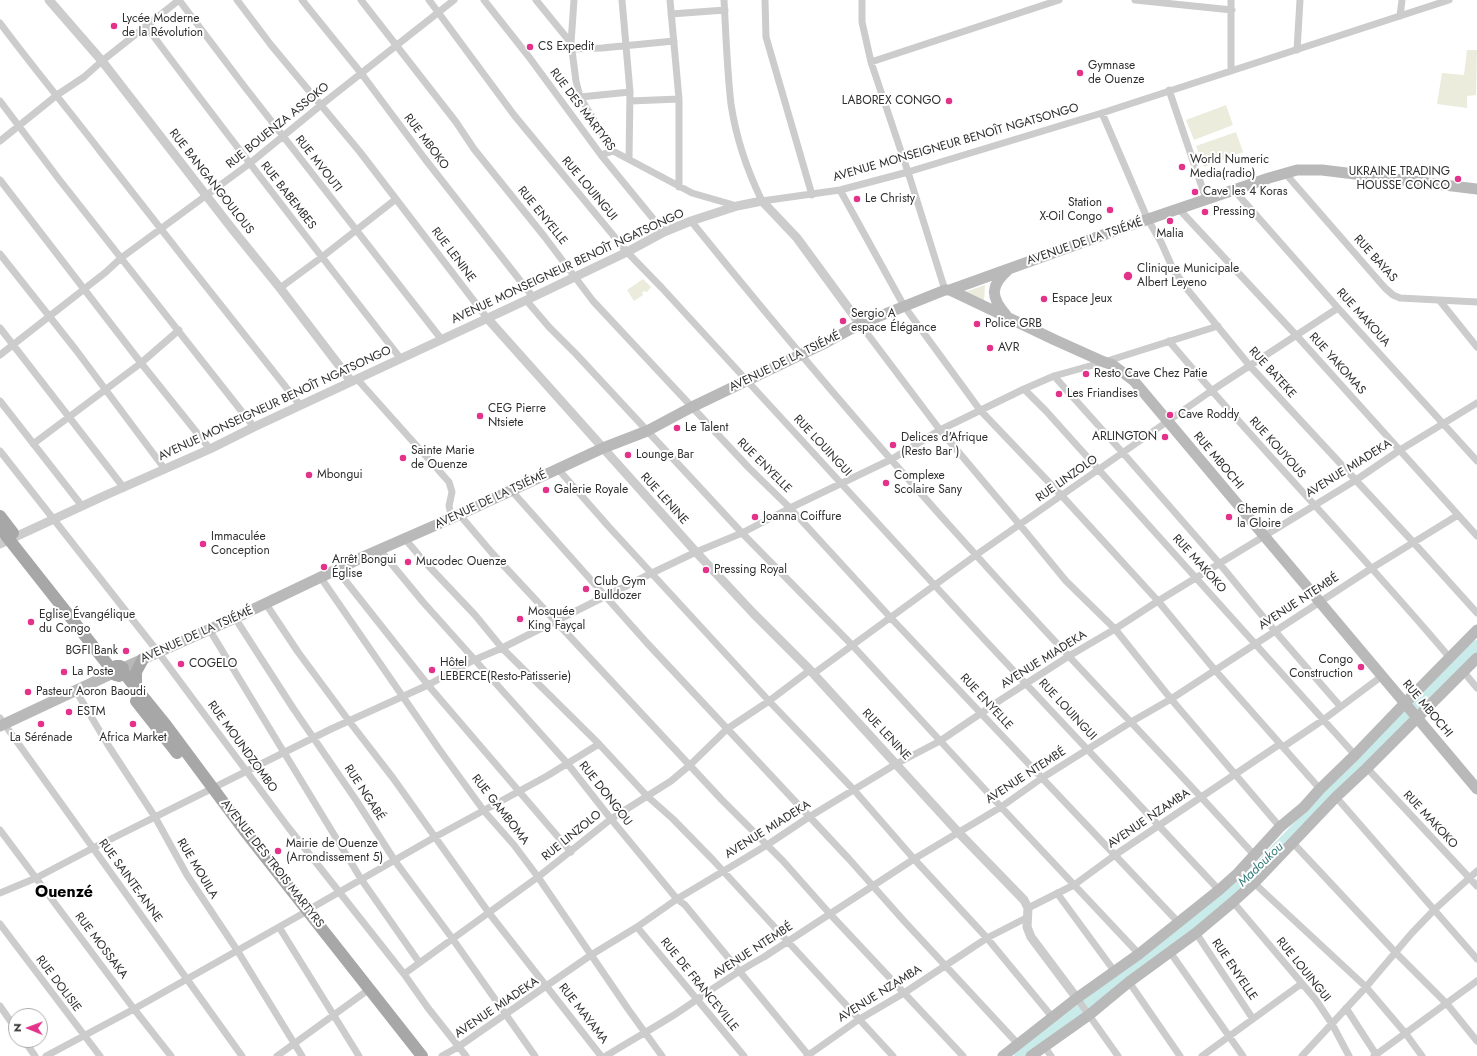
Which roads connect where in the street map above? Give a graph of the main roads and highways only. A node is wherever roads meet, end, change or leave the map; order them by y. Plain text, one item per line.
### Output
1 (1477, 189) edge
2 (1012, 266) junction
3 (947, 290) junction
4 (1010, 320) junction
5 (0, 516) edge
6 (0, 528) edge
7 (8, 540) edge
8 (1477, 630) edge
9 (1477, 658) edge
10 (143, 659) junction
11 (118, 671) junction
12 (136, 687) junction
13 (1411, 711) junction
14 (1, 723) edge
15 (1477, 789) edge
16 (210, 790) junction
17 (305, 912) junction
18 (412, 1056) edge
19 (422, 1056) edge
20 (1002, 1056) edge
21 (1031, 1056) edge

1 - 2 main road, AVENUE DE LA TSIÉMÉ
2 - 3 main road, AVENUE DE LA TSIÉMÉ
2 - 4 main road
3 - 4 main road, RUE MBOCHI
3 - 10 main road, AVENUE DE LA TSIÉMÉ
4 - 13 main road, RUE MBOCHI
5 - 7 main road, AVENUE DES TROIS MARTYRS
6 - 7 main road, AVENUE DES TROIS MARTYRS
7 - 11 main road, AVENUE DES TROIS MARTYRS
8 - 13 main road
9 - 13 main road
10 - 11 main road, AVENUE DE LA TSIÉMÉ
10 - 12 main road
11 - 12 main road, AVENUE DES TROIS MARTYRS
11 - 14 main road, AVENUE DE LA TSIÉMÉ
11 - 16 main road, AVENUE DES TROIS MARTYRS
12 - 16 main road, AVENUE DES TROIS MARTYRS
13 - 15 main road, RUE MBOCHI
13 - 20 main road
13 - 21 main road
16 - 17 main road, AVENUE DES TROIS MARTYRS
17 - 18 main road, AVENUE DES TROIS MARTYRS
17 - 19 main road, AVENUE DES TROIS MARTYRS

